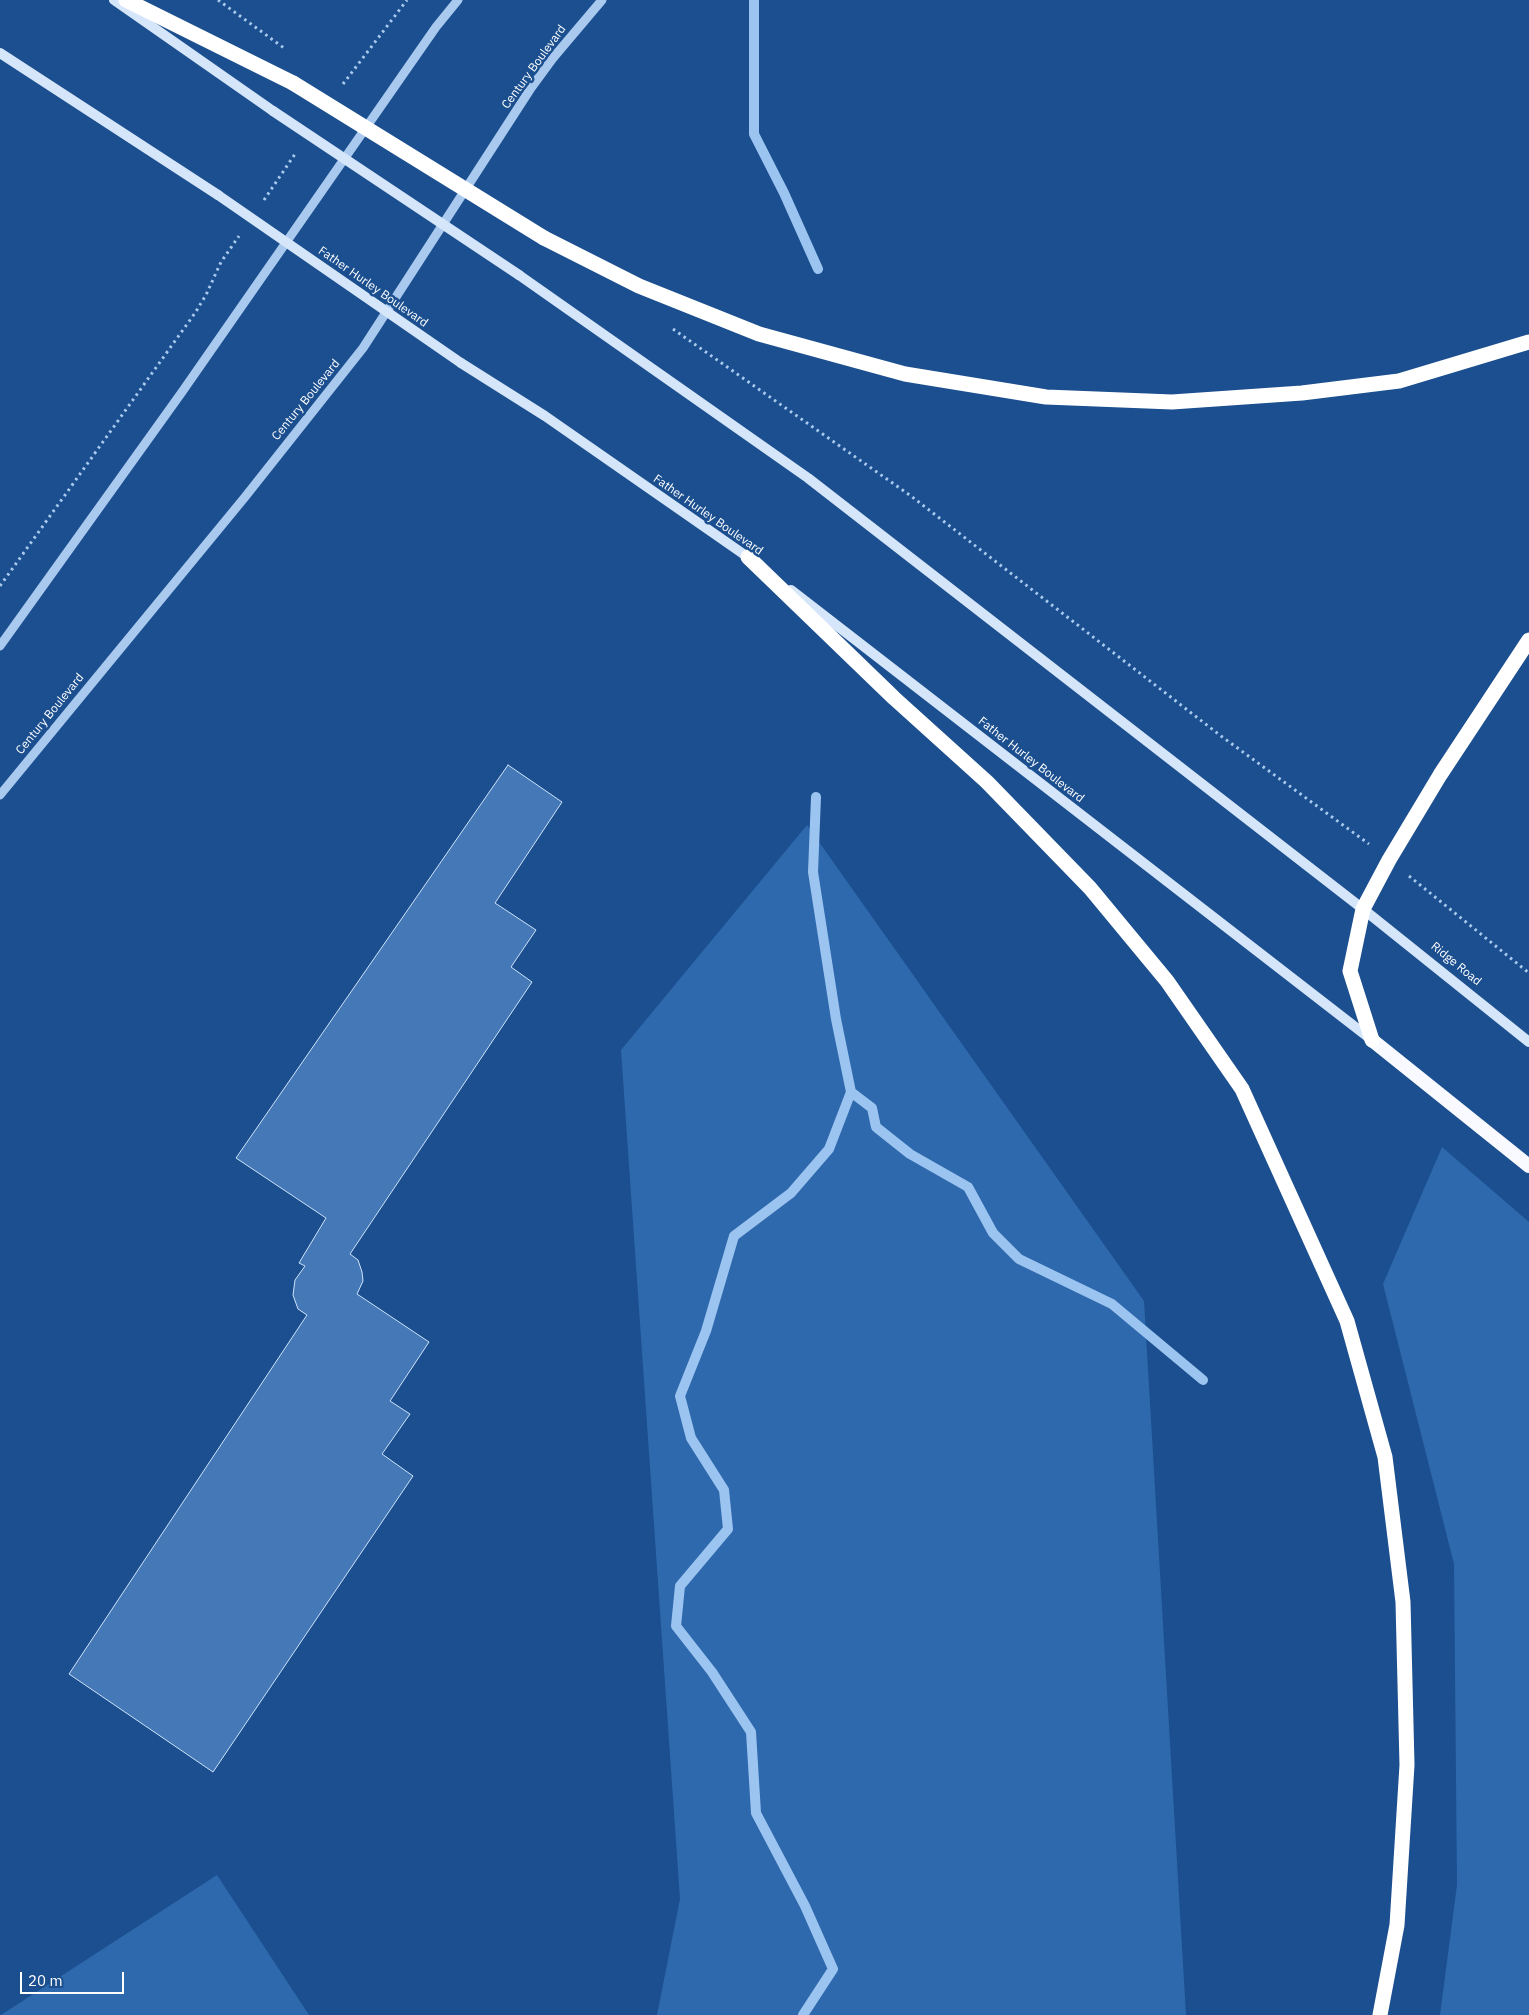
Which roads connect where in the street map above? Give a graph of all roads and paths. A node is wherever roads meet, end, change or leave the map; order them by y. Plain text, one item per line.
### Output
1 (114, 0) edge
2 (126, 0) edge
3 (218, 0) edge
4 (408, 0) edge
5 (458, 0) edge
6 (602, 0) edge
7 (285, 48) dead end
8 (0, 53) edge
9 (342, 86) dead end
10 (298, 150) dead end
11 (260, 206) dead end
12 (243, 230) dead end
13 (666, 324) dead end
14 (1529, 342) edge
15 (748, 557) junction
16 (0, 586) edge
17 (1529, 640) edge
18 (0, 646) edge
19 (0, 795) edge
20 (1375, 848) dead end
21 (1412, 878) dead end
22 (1363, 909) junction
23 (1529, 974) edge
24 (1372, 1040) junction
25 (1529, 1042) edge
26 (1529, 1166) edge
27 (1380, 2015) edge

1 - 22 main road, bridge
2 - 14 highway, bridge
3 - 7 path
4 - 9 path
5 - 18 street
6 - 19 street, Century Boulevard
8 - 15 main road, Father Hurley Boulevard, bridge
10 - 11 path
12 - 16 path
13 - 20 path
15 - 24 main road, Father Hurley Boulevard
15 - 27 highway
17 - 22 highway
21 - 23 path
22 - 24 highway
22 - 25 main road, Ridge Road
24 - 26 highway

